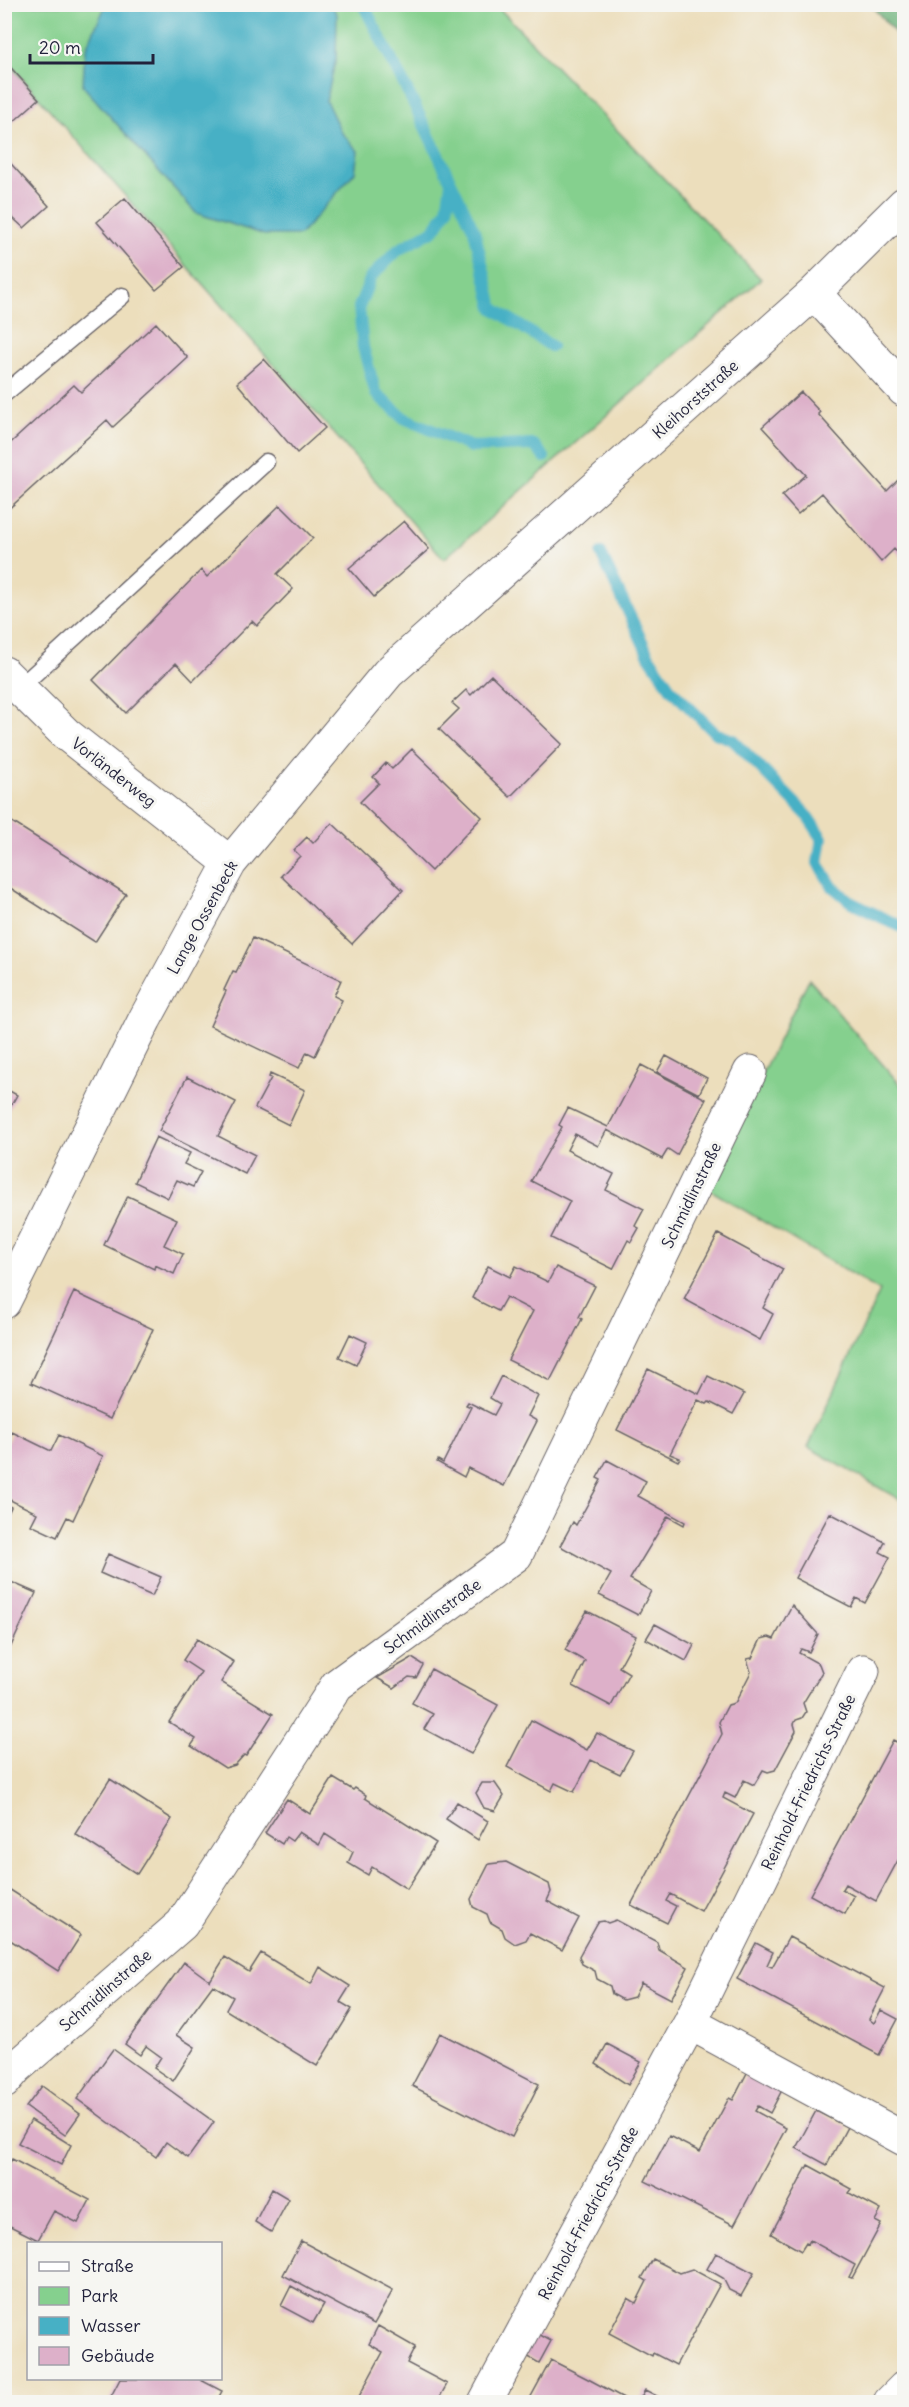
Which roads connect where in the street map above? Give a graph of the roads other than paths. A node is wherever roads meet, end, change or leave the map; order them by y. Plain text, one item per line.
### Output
1 (904, 204) edge
2 (814, 293) junction
3 (122, 296) dead end
4 (899, 375) edge
5 (4, 394) edge
6 (266, 462) dead end
7 (482, 590) joint
8 (12, 680) edge
9 (230, 863) junction
10 (750, 1072) dead end
11 (4, 1302) edge
12 (863, 1671) dead end
13 (690, 2023) junction
14 (4, 2082) edge
15 (904, 2139) edge
16 (904, 2388) edge
17 (485, 2403) edge
18 (890, 2403) edge

1 - 2 street, Kleihorststraße
2 - 4 street
2 - 7 street, Kleihorststraße
3 - 5 lane
6 - 8 lane
7 - 9 street, Lange Ossenbeck
8 - 9 street, Vorländerweg
9 - 11 street, Lange Ossenbeck
10 - 14 street, Schmidlinstraße
12 - 13 street, Reinhold-Friedrichs-Straße
13 - 15 street
13 - 17 street, Reinhold-Friedrichs-Straße
16 - 18 street

